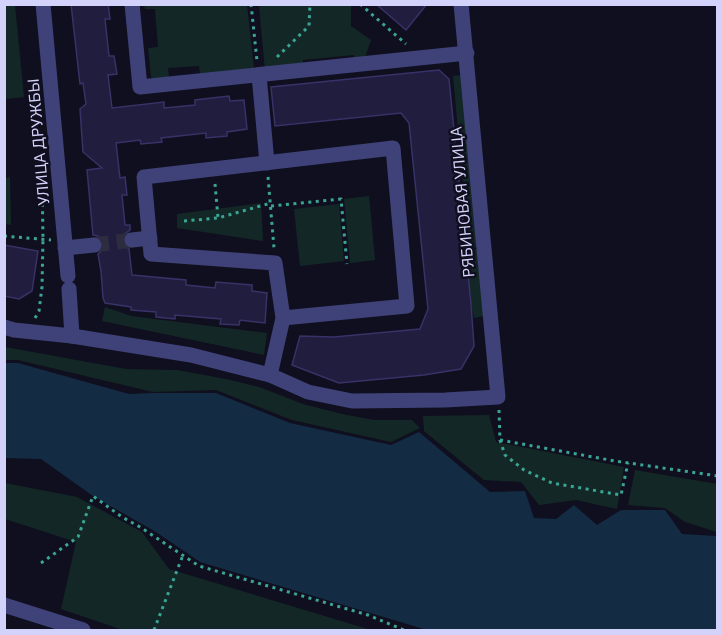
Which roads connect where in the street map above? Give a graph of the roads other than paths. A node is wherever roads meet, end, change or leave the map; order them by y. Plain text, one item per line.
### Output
1 (43, 4) edge
2 (132, 4) edge
3 (461, 4) edge
4 (466, 53) junction
5 (259, 75) junction
6 (267, 163) junction
7 (150, 238) junction
8 (132, 240) tunnel mouth
9 (65, 245) junction
10 (94, 245) tunnel mouth
11 (284, 318) junction
12 (4, 327) edge
13 (72, 336) junction
14 (270, 375) junction
15 (4, 605) edge
16 (83, 630) edge

1 - 9 street, УЛИЦА ДРУЖБЫ
2 - 5 street
3 - 4 street, РЯБИНОВАЯ УЛИЦА
4 - 5 street
4 - 14 street, РЯБИНОВАЯ УЛИЦА
5 - 6 street
6 - 7 street
6 - 11 street
7 - 8 street
7 - 11 street
9 - 10 street
9 - 13 street, УЛИЦА ДРУЖБЫ
11 - 14 street
12 - 13 street
13 - 14 street
15 - 16 street

